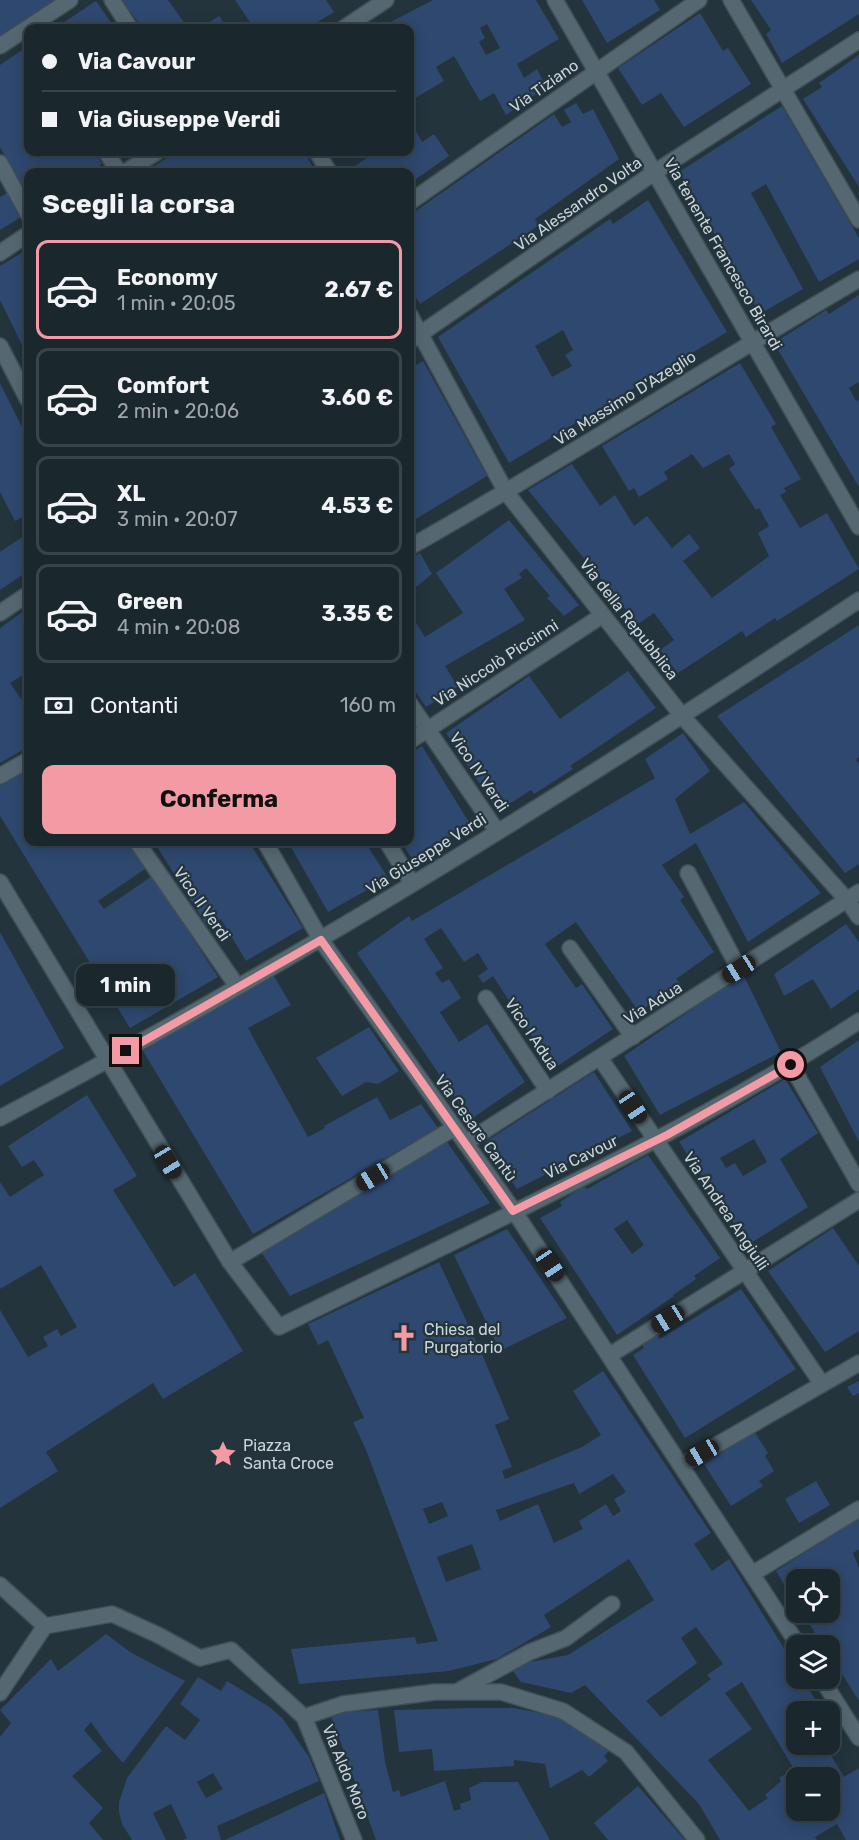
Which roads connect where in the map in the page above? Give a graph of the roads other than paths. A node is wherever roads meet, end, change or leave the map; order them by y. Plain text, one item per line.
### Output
1 (70, 0) edge
2 (112, 0) edge
3 (386, 0) edge
4 (555, 0) edge
5 (699, 0) edge
6 (731, 0) edge
7 (33, 24) edge
8 (127, 24) edge
9 (350, 24) edge
10 (24, 30) edge
11 (859, 40) edge
12 (0, 46) edge
13 (597, 71) junction
14 (783, 90) junction
15 (151, 156) edge
16 (0, 163) edge
17 (131, 168) edge
18 (656, 172) junction
19 (414, 199) edge
20 (24, 207) edge
21 (859, 220) edge
22 (24, 237) edge
23 (0, 253) edge
24 (859, 279) edge
25 (415, 338) edge
26 (752, 341) junction
27 (0, 346) edge
28 (24, 392) edge
29 (506, 492) junction
30 (859, 526) edge
31 (414, 545) edge
32 (24, 597) edge
33 (859, 600) edge
34 (0, 613) edge
35 (603, 615) junction
36 (414, 710) edge
37 (683, 717) junction
38 (428, 729) junction
39 (414, 738) edge
40 (24, 762) edge
41 (0, 776) edge
42 (497, 831) junction
43 (140, 846) edge
44 (267, 846) edge
45 (389, 846) edge
46 (688, 873) dead end
47 (0, 882) edge
48 (412, 883) junction
49 (853, 896) edge
50 (859, 917) edge
51 (321, 940) junction
52 (570, 948) dead end
53 (739, 969) junction
54 (237, 986) junction
55 (486, 998) dead end
56 (859, 1021) edge
57 (633, 1037) junction
58 (600, 1058) junction
59 (107, 1062) junction
60 (791, 1065) junction
61 (548, 1091) junction
62 (0, 1118) edge
63 (454, 1128) junction
64 (656, 1140) junction
65 (465, 1143) junction
66 (859, 1184) edge
67 (859, 1200) edge
68 (513, 1211) junction
69 (230, 1262) junction
70 (745, 1271) junction
71 (610, 1355) junction
72 (859, 1363) edge
73 (822, 1384) junction
74 (682, 1465) junction
75 (859, 1509) edge
76 (752, 1574) junction
77 (0, 1585) edge
78 (612, 1604) dead end
79 (45, 1626) junction
80 (792, 1635) edge
81 (830, 1689) edge
82 (458, 1692) junction
83 (0, 1693) edge
84 (304, 1718) junction
85 (854, 1719) edge
86 (859, 1738) edge
87 (354, 1840) edge
88 (697, 1840) edge

1 - 7 street
2 - 8 street
3 - 9 street
4 - 13 street, Via tenente Francesco Birardi
5 - 13 street, Via Tiziano
6 - 14 street
10 - 12 street
11 - 14 street, Via Alessandro Volta
13 - 18 street, Via tenente Francesco Birardi
13 - 19 street, Via Tiziano
14 - 18 street, Via Alessandro Volta
14 - 21 street
15 - 17 street
16 - 20 street
18 - 25 street, Via Alessandro Volta
18 - 26 street, Via tenente Francesco Birardi
22 - 23 street
24 - 26 street, Via Massimo D'Azeglio
25 - 29 street, Via della Repubblica
26 - 29 street, Via Massimo D'Azeglio
26 - 30 street, Via tenente Francesco Birardi
27 - 28 street
29 - 31 street, Via Massimo D'Azeglio
29 - 35 street, Via della Repubblica
32 - 34 street
33 - 37 street, Via Giuseppe Verdi
35 - 37 street, Via della Repubblica
35 - 38 street, Via Niccolò Piccinni
36 - 38 street, Vico IV Verdi
37 - 42 street, Via Giuseppe Verdi
37 - 49 street, Via della Repubblica
38 - 39 street, Via Niccolò Piccinni
38 - 42 street, Vico IV Verdi
40 - 41 street
42 - 48 street, Via Giuseppe Verdi
43 - 54 street, Vico II Verdi
44 - 51 street, Via Cesare Cantù
45 - 48 street
46 - 53 street
47 - 59 street
48 - 51 street, Via Giuseppe Verdi
49 - 50 street, Via della Repubblica
49 - 53 street, Via Adua
51 - 54 street, Via Giuseppe Verdi
51 - 63 street, Via Cesare Cantù
52 - 57 street
53 - 57 street, Via Adua
54 - 59 street, Via Giuseppe Verdi
55 - 61 street, Vico I Adua
56 - 60 street, Via Cavour
57 - 58 street, Via Adua
58 - 61 street, Via Adua
58 - 64 street, Via Andrea Angiulli
59 - 62 street, Via Giuseppe Verdi
59 - 69 street
60 - 64 street, Via Cavour
60 - 66 street
61 - 65 street, Via Adua
63 - 65 street, Via Cesare Cantù
63 - 69 street
64 - 68 street, Via Cavour
64 - 70 street, Via Andrea Angiulli
65 - 68 street, Via Cesare Cantù
67 - 70 street
68 - 69 street, Via Cavour
68 - 71 street, Via Cesare Cantù
70 - 71 street
70 - 73 street, Via Andrea Angiulli
71 - 74 street, Via Cesare Cantù
72 - 73 street
73 - 74 street
74 - 76 street, Via Cesare Cantù
75 - 76 street
76 - 80 street, Via Cesare Cantù
77 - 79 street
78 - 82 street
79 - 83 street
79 - 84 street
81 - 85 street
82 - 84 street
82 - 88 street
84 - 87 street, Via Aldo Moro
85 - 86 street

